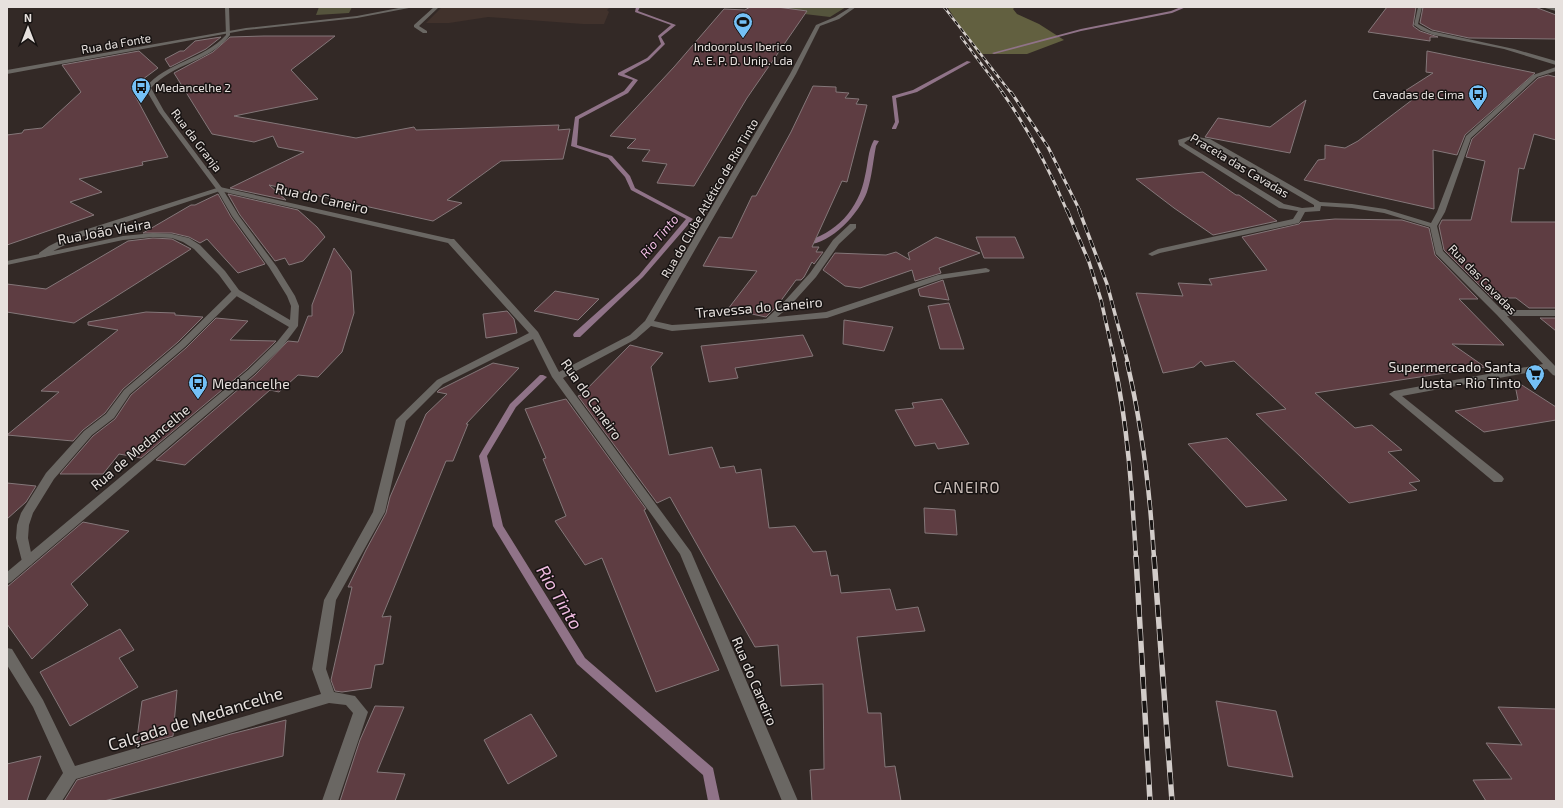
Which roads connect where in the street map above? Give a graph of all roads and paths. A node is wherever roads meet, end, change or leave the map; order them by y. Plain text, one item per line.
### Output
1 (227, 7) edge
2 (412, 7) edge
3 (437, 7) edge
4 (854, 7) edge
5 (1420, 7) edge
6 (1547, 7) edge
7 (1556, 10) edge
8 (228, 32) junction
9 (425, 32) dead end
10 (1556, 62) edge
11 (1556, 69) edge
12 (7, 72) edge
13 (220, 189) junction
14 (1318, 204) junction
15 (1302, 210) junction
16 (853, 226) dead end
17 (1433, 226) junction
18 (1152, 254) dead end
19 (42, 255) junction
20 (7, 263) edge
21 (986, 270) dead end
22 (236, 292) junction
23 (1500, 313) junction
24 (1556, 313) edge
25 (768, 321) junction
26 (649, 323) junction
27 (294, 326) junction
28 (535, 334) junction
29 (1553, 370) edge
30 (557, 377) junction
31 (1498, 479) dead end
32 (27, 562) junction
33 (7, 579) edge
34 (7, 653) edge
35 (329, 697) junction
36 (71, 774) junction
37 (53, 801) edge
38 (330, 801) edge
39 (790, 801) edge

1 - 8 street
2 - 8 street, Rua da Fonte
3 - 9 street
4 - 26 street, Rua do Clube Atlético de Rio Tinto
5 - 10 street
6 - 7 street
8 - 12 street, Rua da Fonte
8 - 13 street, Rua da Granja
11 - 17 street
13 - 19 street
13 - 27 street
13 - 28 street, Rua do Caneiro
14 - 15 street, Praceta das Cavadas
14 - 15 street, Praceta das Cavadas
14 - 17 street, Praceta das Cavadas
15 - 18 street, Praceta das Cavadas
16 - 25 street
17 - 23 street, Rua das Cavadas
19 - 20 street, Rua João Vieira
19 - 22 street, Rua João Vieira
21 - 25 street, Travessa do Caneiro
22 - 27 street, Rua João Vieira
22 - 32 street
23 - 24 street
23 - 29 street, Rua das Cavadas
25 - 26 street, Travessa do Caneiro
26 - 30 street, Rua do Clube Atlético de Rio Tinto
27 - 32 street, Rua de Medancelhe
28 - 30 street, Rua do Caneiro
28 - 35 street
29 - 31 street
30 - 39 street, Rua do Caneiro
32 - 33 street, Rua de Medancelhe
34 - 36 street
35 - 36 street, Calçada de Medancelhe
35 - 38 street, Calçada de Medancelhe
36 - 37 street

